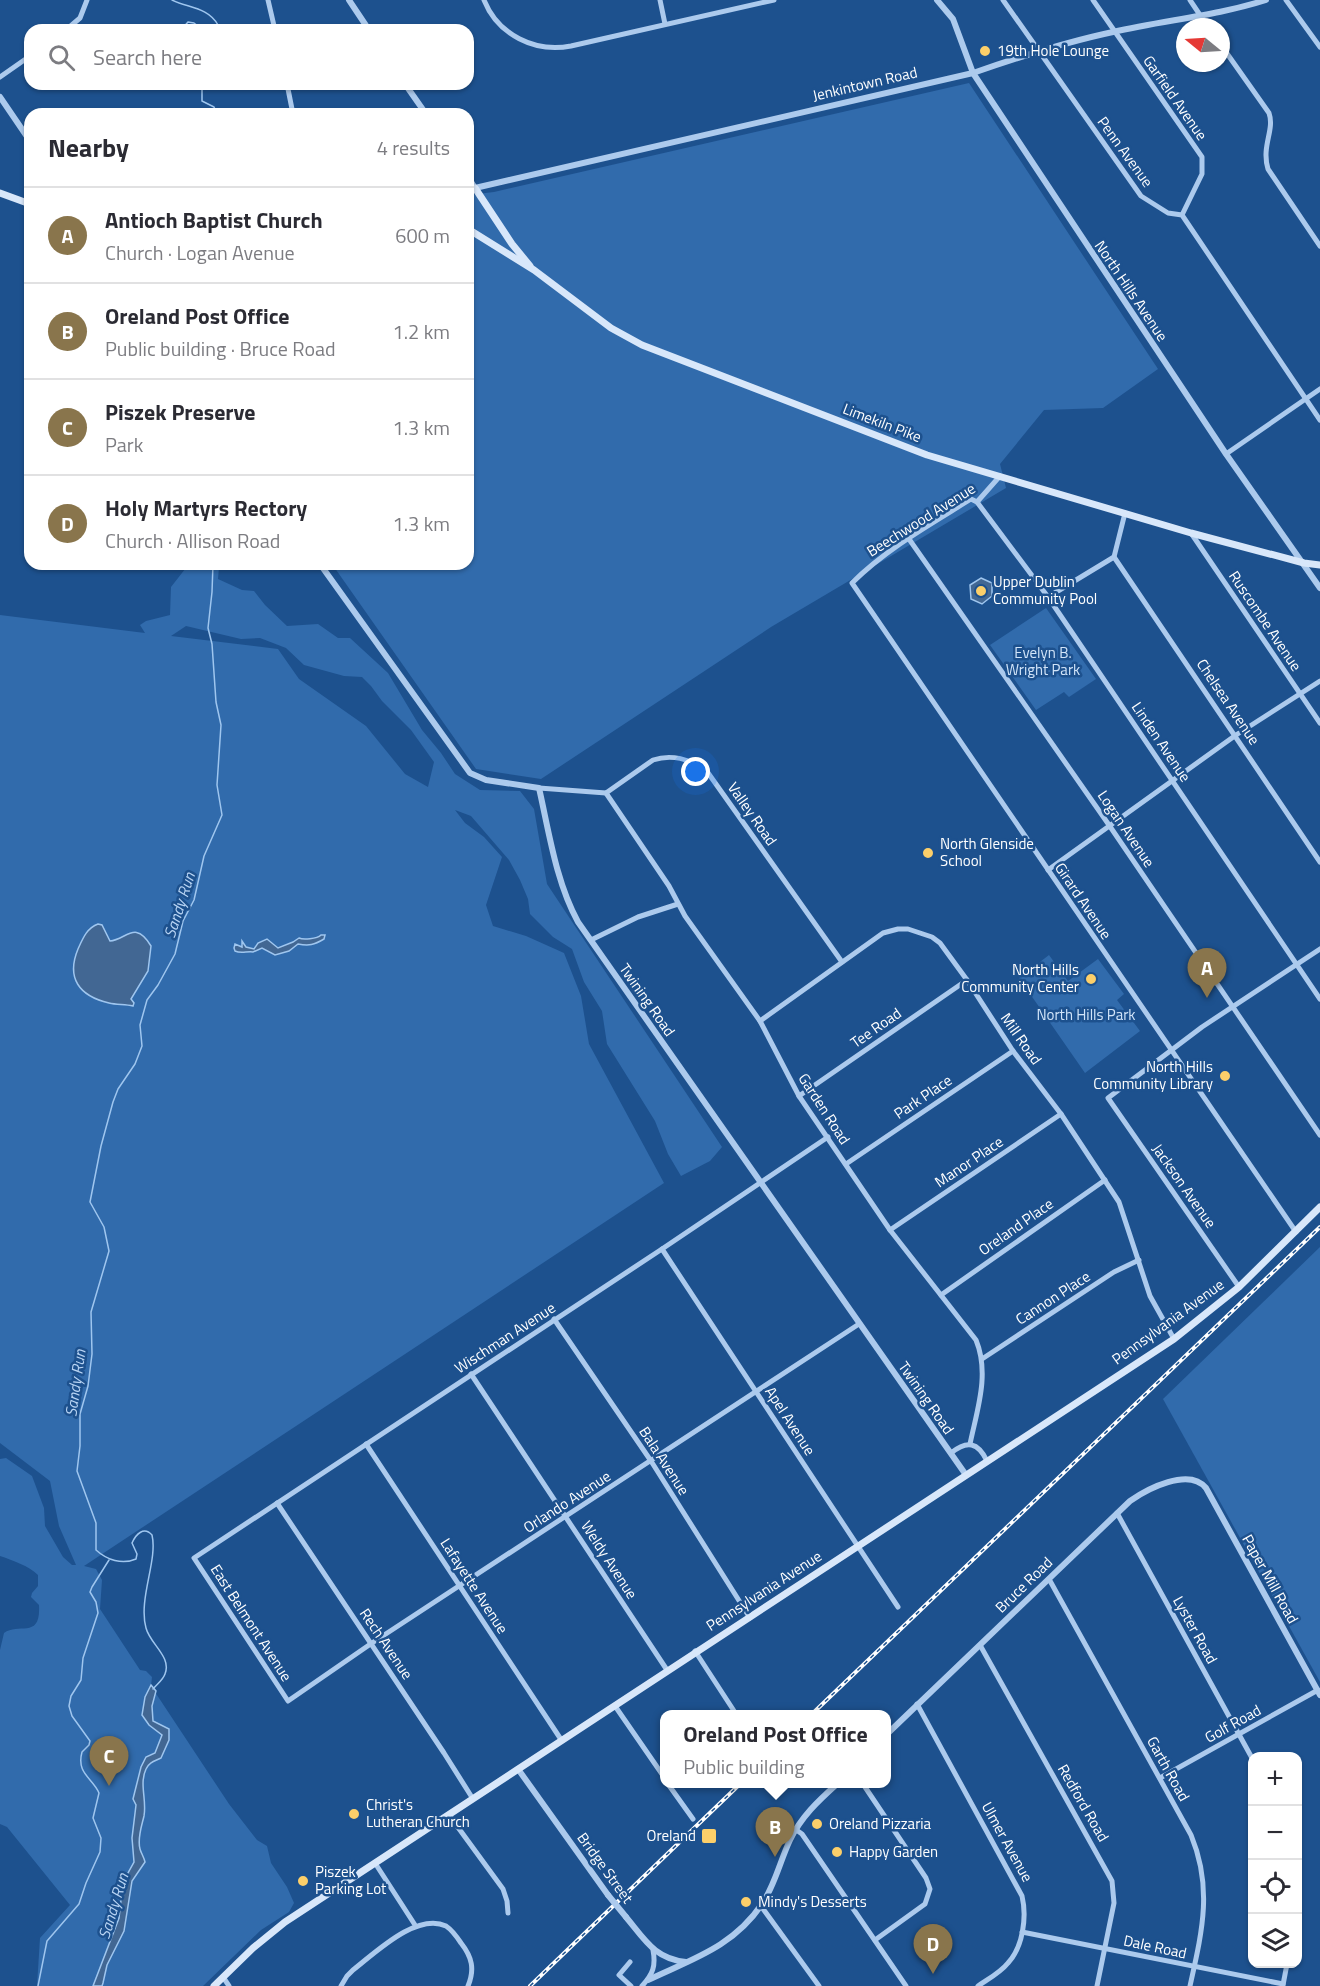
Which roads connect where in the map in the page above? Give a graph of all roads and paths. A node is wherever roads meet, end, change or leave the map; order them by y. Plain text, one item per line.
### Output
1 (87, 0) edge
2 (268, 0) edge
3 (349, 0) edge
4 (484, 0) edge
5 (660, 0) edge
6 (774, 0) edge
7 (937, 0) edge
8 (1003, 0) edge
9 (1093, 0) edge
10 (1190, 0) edge
11 (1266, 0) edge
12 (1286, 0) edge
13 (1201, 16) junction
14 (73, 24) edge
15 (274, 24) edge
16 (365, 24) edge
17 (665, 24) junction
18 (1114, 31) junction
19 (1320, 47) edge
20 (1038, 51) junction
21 (1230, 58) edge
22 (24, 60) edge
23 (973, 73) junction
24 (0, 77) edge
25 (288, 90) edge
26 (409, 90) edge
27 (0, 98) edge
28 (292, 108) edge
29 (422, 108) edge
30 (24, 132) edge
31 (474, 189) edge
32 (474, 192) edge
33 (0, 193) edge
34 (24, 202) edge
35 (1182, 215) junction
36 (474, 233) edge
37 (1320, 246) edge
38 (534, 270) junction
39 (1320, 389) edge
40 (1305, 398) junction
41 (1320, 420) edge
42 (1226, 454) junction
43 (1000, 476) junction
44 (977, 502) junction
45 (1125, 513) junction
46 (1191, 533) junction
47 (909, 539) junction
48 (1114, 557) junction
49 (1304, 563) junction
50 (1320, 565) edge
51 (324, 570) edge
52 (852, 583) joint
53 (1320, 588) edge
54 (1048, 597) junction
55 (1320, 681) edge
56 (1301, 695) junction
57 (1320, 723) edge
58 (1236, 735) junction
59 (1173, 782) junction
60 (538, 788) junction
61 (606, 793) junction
62 (1109, 825) junction
63 (1320, 862) edge
64 (1048, 870) junction
65 (678, 904) junction
66 (591, 940) junction
67 (1320, 948) edge
68 (842, 962) junction
69 (1296, 965) junction
70 (967, 980) junction
71 (1320, 999) edge
72 (1233, 1007) junction
73 (760, 1021) junction
74 (1170, 1050) junction
75 (1013, 1051) junction
76 (799, 1096) junction
77 (1061, 1114) junction
78 (1320, 1135) edge
79 (828, 1137) junction
80 (846, 1164) junction
81 (1105, 1180) junction
82 (760, 1183) junction
83 (1320, 1207) edge
84 (890, 1230) junction
85 (1296, 1232) junction
86 (662, 1250) junction
87 (1139, 1260) junction
88 (1239, 1287) junction
89 (941, 1295) junction
90 (554, 1320) junction
91 (859, 1324) junction
92 (1174, 1339) junction
93 (982, 1359) junction
94 (471, 1374) junction
95 (756, 1392) junction
96 (366, 1444) junction
97 (970, 1444) junction
98 (951, 1453) junction
99 (651, 1461) junction
100 (987, 1461) junction
101 (966, 1475) junction
102 (1194, 1480) joint
103 (277, 1503) junction
104 (1117, 1513) junction
105 (567, 1517) junction
106 (857, 1546) junction
107 (194, 1558) joint
108 (1049, 1579) junction
109 (460, 1587) junction
110 (898, 1606) dead end
111 (750, 1618) junction
112 (372, 1643) junction
113 (980, 1645) junction
114 (695, 1652) junction
115 (667, 1670) junction
116 (1319, 1692) edge
117 (288, 1701) joint
118 (917, 1704) junction
119 (615, 1706) junction
120 (733, 1710) edge
121 (891, 1730) edge
122 (1239, 1734) junction
123 (562, 1741) junction
124 (1249, 1752) edge
125 (518, 1769) junction
126 (660, 1771) edge
127 (1160, 1778) junction
128 (671, 1788) edge
129 (833, 1788) edge
130 (866, 1788) edge
131 (473, 1799) junction
132 (449, 1815) junction
133 (693, 1819) dead end
134 (795, 1829) junction
135 (375, 1863) junction
136 (761, 1906) junction
137 (508, 1913) dead end
138 (416, 1925) junction
139 (1022, 1932) junction
140 (875, 1940) junction
141 (1104, 1949) junction
142 (653, 1950) junction
143 (630, 1962) dead end
144 (687, 1962) junction
145 (1194, 1967) junction
146 (1286, 1968) edge
147 (223, 1977) junction
148 (648, 1980) junction
149 (1283, 1985) edge
150 (214, 1986) edge
151 (229, 1986) edge
152 (341, 1986) edge
153 (468, 1986) edge
154 (631, 1986) edge
155 (642, 1986) edge
156 (819, 1986) edge
157 (906, 1986) edge
158 (978, 1986) edge
159 (1097, 1986) edge
160 (1190, 1986) edge

1 - 14 street
2 - 15 street
3 - 16 street
4 - 17 street
5 - 17 street
6 - 17 street
7 - 23 street, North Hills Avenue
8 - 20 street, Penn Avenue
9 - 18 street, Garfield Avenue
10 - 13 street
11 - 13 street, Jenkintown Road
12 - 19 street
13 - 18 street, Jenkintown Road
18 - 20 street, Jenkintown Road
18 - 35 street, Garfield Avenue
20 - 23 street, Jenkintown Road
20 - 35 street, Penn Avenue
21 - 37 street
22 - 24 street
23 - 31 street, Jenkintown Road
23 - 42 street, North Hills Avenue
25 - 28 street
26 - 29 street
27 - 30 street
32 - 38 main road
33 - 34 main road
35 - 40 street
36 - 38 main road, Limekiln Pike
38 - 43 main road, Limekiln Pike
39 - 40 street
40 - 41 street
40 - 42 street
42 - 49 street, North Hills Avenue
43 - 44 street, Beechwood Avenue
43 - 45 main road, Limekiln Pike
44 - 47 street, Beechwood Avenue
44 - 54 street, Linden Avenue
45 - 46 main road, Limekiln Pike
45 - 48 street
46 - 49 main road, Limekiln Pike
46 - 56 street, Ruscombe Avenue
47 - 52 street, Beechwood Avenue
47 - 62 street, Logan Avenue
48 - 54 street
48 - 58 street, Chelsea Avenue
49 - 50 main road, Limekiln Pike
49 - 53 street, North Hills Avenue
51 - 60 street
52 - 64 street, Girard Avenue
54 - 59 street, Linden Avenue
55 - 56 street
56 - 57 street, Ruscombe Avenue
56 - 58 street
58 - 59 street
58 - 63 street, Chelsea Avenue
59 - 62 street
59 - 69 street, Linden Avenue
60 - 61 street
60 - 66 street, Twining Road
61 - 65 street, Garden Road
61 - 68 street, Valley Road
62 - 64 street
62 - 72 street, Logan Avenue
64 - 74 street, Girard Avenue
65 - 66 street
65 - 73 street, Garden Road
66 - 82 street, Twining Road
67 - 69 street
68 - 70 street, Mill Road
68 - 73 street, Mill Road
69 - 71 street, Linden Avenue
69 - 72 street
70 - 75 street, Mill Road
70 - 76 street, Tee Road
72 - 74 street
72 - 78 street, Logan Avenue
73 - 76 street, Garden Road
74 - 85 street, Girard Avenue
74 - 88 street, Jackson Avenue
75 - 77 street, Mill Road
75 - 80 street, Park Place
76 - 79 street, Garden Road
77 - 81 street, Mill Road
77 - 84 street, Manor Place
79 - 80 street, Garden Road
79 - 82 street, Wischman Avenue
80 - 84 street, Garden Road
81 - 87 street, Mill Road
81 - 89 street, Oreland Place
82 - 86 street, Wischman Avenue
82 - 91 street, Twining Road
83 - 85 main road, Pennsylvania Avenue
84 - 89 street, Garden Road
85 - 88 main road, Pennsylvania Avenue
86 - 90 street, Wischman Avenue
86 - 95 street, Apel Avenue
87 - 92 street, Mill Road
87 - 93 street, Cannon Place
88 - 92 main road, Pennsylvania Avenue
89 - 93 street, Garden Road
90 - 94 street, Wischman Avenue
90 - 99 street, Bala Avenue
91 - 95 street, Orlando Avenue
91 - 98 street, Twining Road
92 - 100 main road, Pennsylvania Avenue
93 - 97 street, Garden Road
94 - 96 street, Wischman Avenue
94 - 105 street, Weldy Avenue
95 - 99 street, Orlando Avenue
95 - 106 street, Apel Avenue
96 - 103 street, Wischman Avenue
96 - 109 street, Lafayette Avenue
97 - 98 street
97 - 100 street
98 - 101 street, Twining Road
99 - 105 street, Orlando Avenue
99 - 111 street, Bala Avenue
100 - 101 main road, Pennsylvania Avenue
101 - 106 main road, Pennsylvania Avenue
102 - 104 street, Bruce Road
102 - 116 street, Paper Mill Road
103 - 107 street, Wischman Avenue
103 - 112 street, Rech Avenue
104 - 108 street, Bruce Road
104 - 122 street, Lyster Road
105 - 109 street, Orlando Avenue
105 - 115 street, Weldy Avenue
106 - 110 street, Apel Avenue
106 - 111 main road, Pennsylvania Avenue
107 - 117 street, East Belmont Avenue
108 - 113 street, Bruce Road
108 - 127 street, Garth Road
109 - 112 street, Orlando Avenue
109 - 123 street, Lafayette Avenue
111 - 114 main road, Pennsylvania Avenue
112 - 117 street, Orlando Avenue
112 - 131 street, Rech Avenue
113 - 118 street, Bruce Road
113 - 141 street, Redford Road
114 - 115 main road, Pennsylvania Avenue
114 - 120 street
115 - 119 main road, Pennsylvania Avenue
116 - 122 street, Golf Road
118 - 121 street, Bruce Road
118 - 139 street, Ulmer Avenue
119 - 123 main road, Pennsylvania Avenue
119 - 126 street
122 - 124 street, Lyster Road
122 - 127 street, Golf Road
123 - 125 main road, Pennsylvania Avenue
125 - 131 main road, Pennsylvania Avenue
125 - 142 street, Bridge Street, bridge
127 - 145 street, Garth Road
128 - 133 street
129 - 134 street
130 - 140 street
131 - 132 main road, Pennsylvania Avenue
132 - 135 main road, Pennsylvania Avenue
132 - 137 street
134 - 136 street
134 - 140 street
135 - 138 street
135 - 147 main road, Pennsylvania Avenue
136 - 144 street
136 - 156 street
138 - 152 street
138 - 153 street
139 - 141 street, Dale Road
139 - 158 street, Ulmer Avenue
140 - 157 street
141 - 145 street, Dale Road
141 - 159 street, Redford Road
142 - 144 street, Bridge Street
142 - 148 street
143 - 154 street
144 - 148 street
145 - 149 street, Dale Road
145 - 160 street, Garth Road
146 - 149 street
147 - 150 main road, Pennsylvania Avenue
147 - 151 street
148 - 155 street

